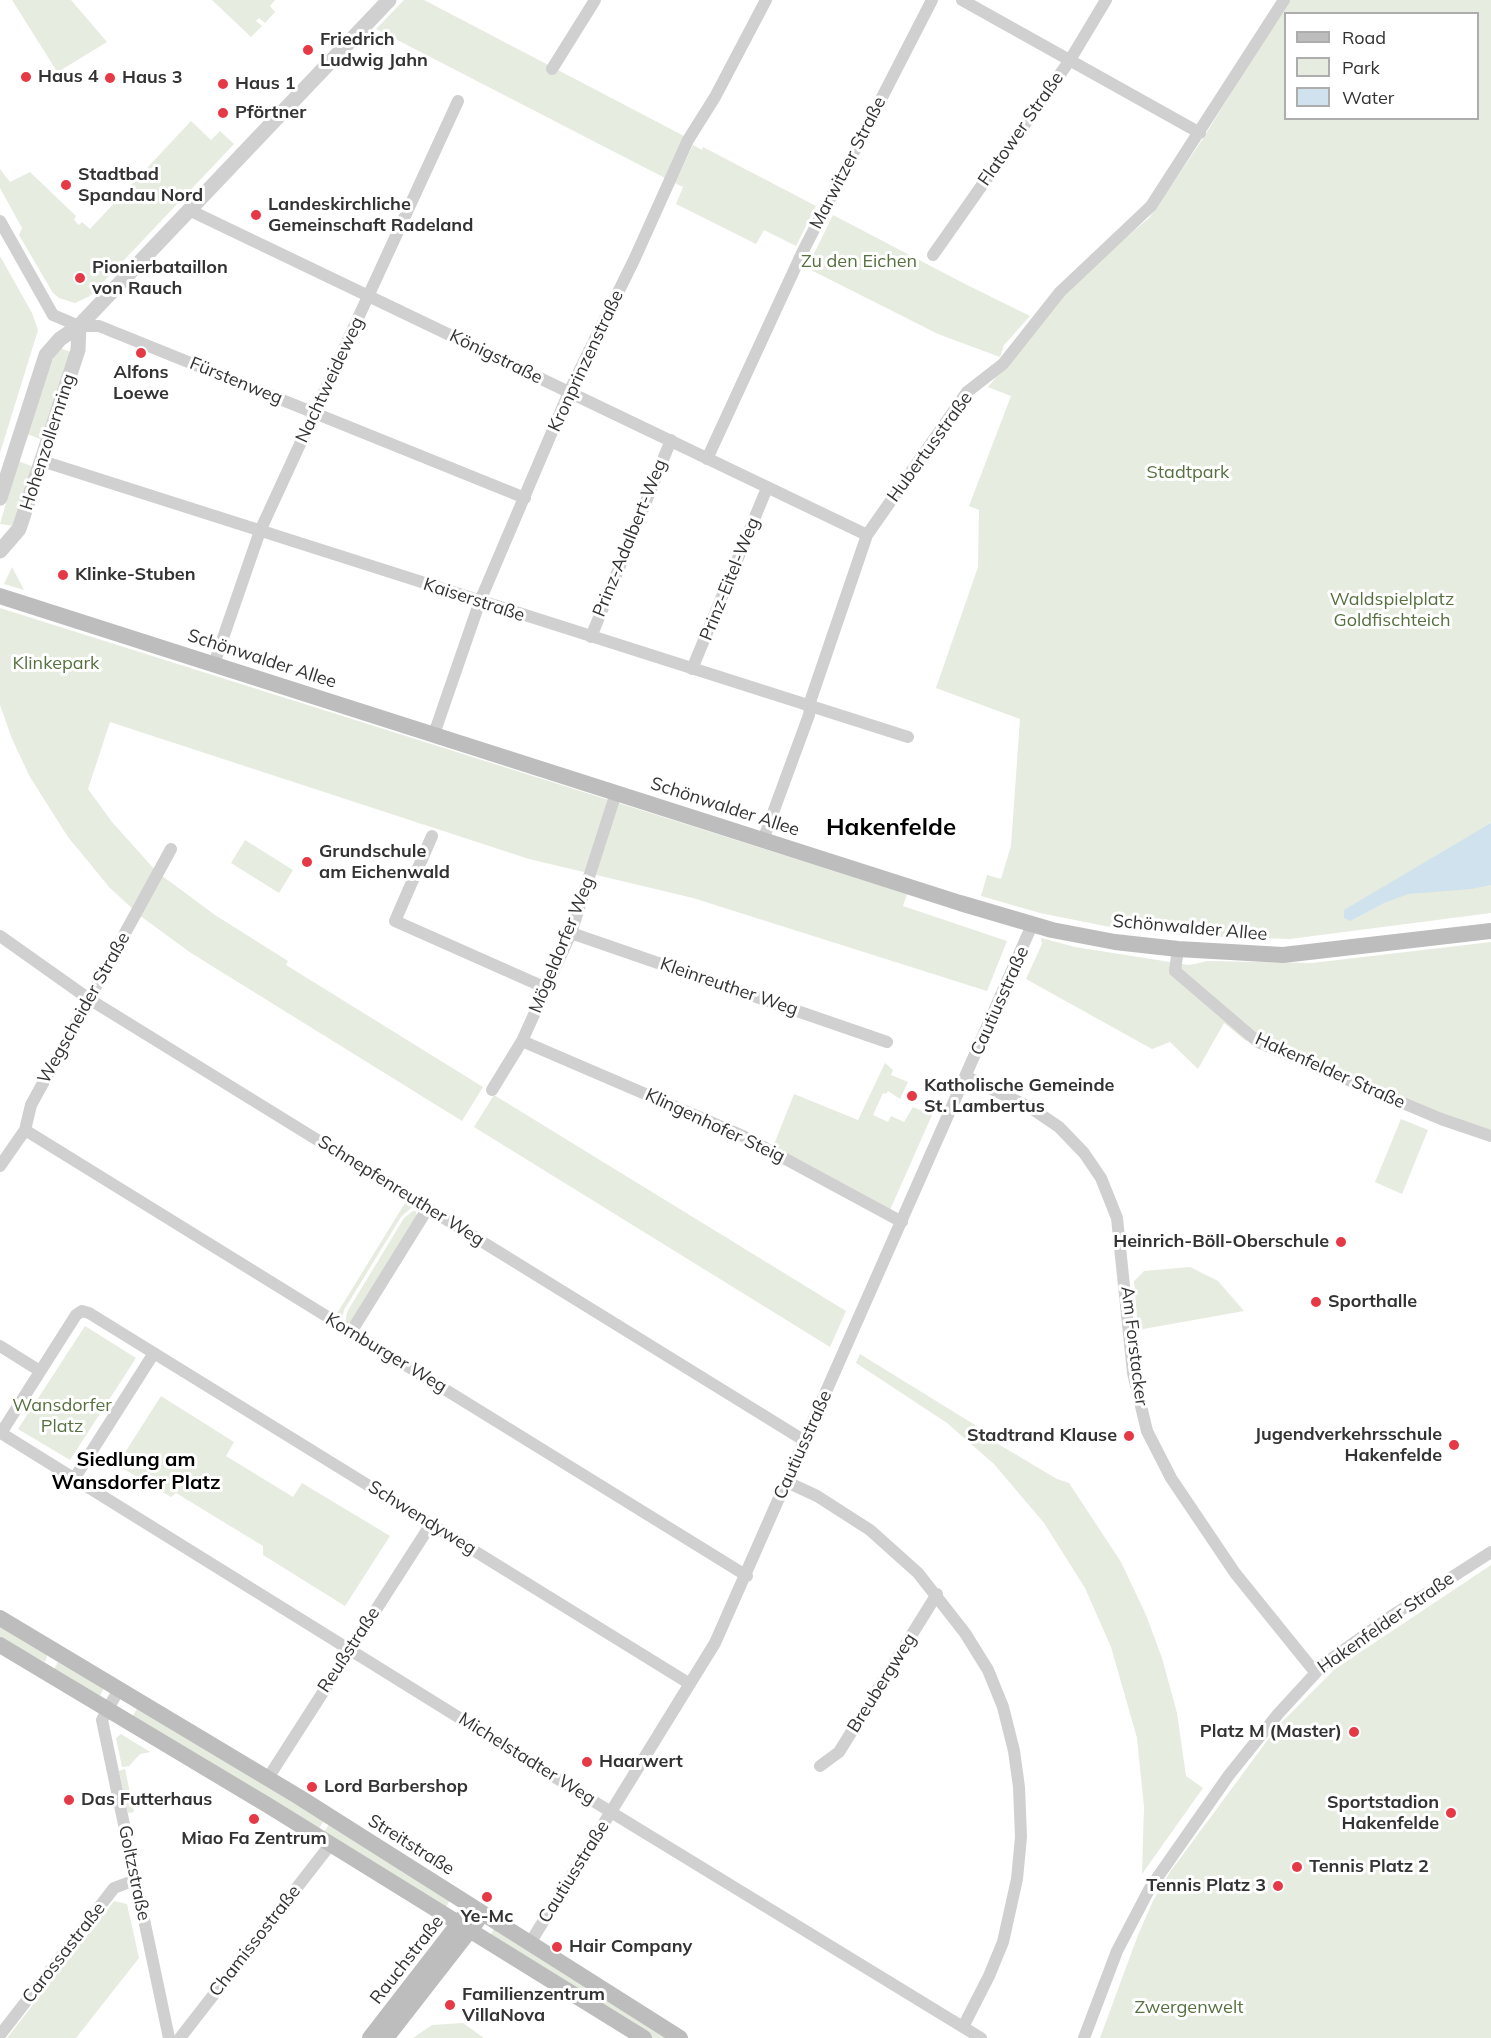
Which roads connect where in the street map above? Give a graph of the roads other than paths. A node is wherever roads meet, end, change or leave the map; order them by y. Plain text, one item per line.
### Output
1 (389, 0) edge
2 (595, 0) edge
3 (766, 0) edge
4 (932, 0) edge
5 (962, 0) edge
6 (1106, 0) edge
7 (1284, 0) edge
8 (1070, 60) junction
9 (552, 69) dead end
10 (458, 101) dead end
11 (1200, 133) junction
12 (189, 210) junction
13 (0, 221) edge
14 (933, 255) dead end
15 (369, 296) junction
16 (79, 326) junction
17 (569, 392) junction
18 (315, 412) junction
19 (671, 440) junction
20 (707, 459) junction
21 (42, 461) junction
22 (767, 488) junction
23 (0, 498) edge
24 (525, 498) junction
25 (260, 531) junction
26 (867, 535) junction
27 (0, 551) edge
28 (0, 596) edge
29 (480, 602) junction
30 (591, 637) junction
31 (214, 664) junction
32 (692, 669) junction
33 (810, 707) junction
34 (434, 734) junction
35 (908, 737) dead end
36 (616, 793) junction
37 (432, 836) dead end
38 (763, 840) junction
39 (171, 849) dead end
40 (1032, 925) junction
41 (1491, 931) edge
42 (571, 933) junction
43 (0, 936) edge
44 (1178, 949) junction
45 (546, 988) junction
46 (89, 999) junction
47 (522, 1041) junction
48 (887, 1042) dead end
49 (967, 1077) junction
50 (492, 1090) dead end
51 (24, 1130) junction
52 (1491, 1136) edge
53 (1, 1163) edge
54 (428, 1208) junction
55 (902, 1222) junction
56 (351, 1332) junction
57 (0, 1346) edge
58 (154, 1353) junction
59 (40, 1371) junction
60 (1, 1434) edge
61 (805, 1441) junction
62 (74, 1479) junction
63 (787, 1482) junction
64 (431, 1524) junction
65 (1491, 1552) edge
66 (747, 1576) junction
67 (937, 1594) junction
68 (0, 1618) edge
69 (0, 1645) edge
70 (350, 1648) junction
71 (1315, 1672) junction
72 (690, 1684) junction
73 (119, 1689) junction
74 (108, 1709) junction
75 (820, 1766) dead end
76 (268, 1778) junction
77 (611, 1812) junction
78 (330, 1845) junction
79 (135, 1880) junction
80 (477, 1909) junction
81 (466, 1926) junction
82 (530, 1942) junction
83 (963, 2026) junction
84 (0, 2035) edge
85 (169, 2038) edge
86 (180, 2038) edge
87 (370, 2038) edge
88 (386, 2038) edge
89 (644, 2038) edge
90 (680, 2038) edge
91 (981, 2038) edge
92 (1084, 2038) edge

1 - 12 street
2 - 9 street
3 - 17 street, Kronprinzenstraße
4 - 20 street, Marwitzer Straße
5 - 8 street
6 - 8 street, Flatower Straße
7 - 11 street, Hubertusstraße
8 - 11 street
8 - 14 street, Flatower Straße
10 - 15 street, Nachtweideweg
11 - 26 street, Hubertusstraße
12 - 15 street, Königstraße
12 - 16 street
13 - 16 street
15 - 17 street, Königstraße
15 - 18 street, Nachtweideweg
16 - 18 street, Fürstenweg
16 - 21 street, Hohenzollernring
16 - 23 street, Hohenzollernring
17 - 19 street, Königstraße
17 - 24 street, Kronprinzenstraße
18 - 24 street, Fürstenweg
18 - 25 street, Nachtweideweg
19 - 20 street, Königstraße
19 - 30 street, Prinz-Adalbert-Weg
20 - 22 street, Königstraße
21 - 25 street, Kaiserstraße
21 - 27 street, Hohenzollernring
22 - 26 street, Königstraße
22 - 32 street, Prinz-Eitel-Weg
24 - 29 street, Kronprinzenstraße
25 - 29 street, Kaiserstraße
25 - 31 street, Nachtweideweg
26 - 33 street, Hubertusstraße
28 - 31 main road, Schönwalder Allee
29 - 30 street, Kaiserstraße
29 - 34 street, Kronprinzenstraße
30 - 32 street, Kaiserstraße
31 - 34 main road, Schönwalder Allee
32 - 33 street, Kaiserstraße
33 - 35 street, Kaiserstraße
33 - 38 street, Hubertusstraße
34 - 36 main road, Schönwalder Allee
36 - 38 main road, Schönwalder Allee
36 - 42 street, Mögeldorfer Weg
37 - 45 street
38 - 40 main road, Schönwalder Allee
39 - 46 street, Wegscheider Straße
40 - 44 main road, Schönwalder Allee
40 - 49 street, Cautiusstraße
41 - 44 main road, Schönwalder Allee
42 - 45 street, Mögeldorfer Weg
42 - 48 street, Kleinreuther Weg
43 - 46 street, Schnepfenreuther Weg
44 - 52 street, Hakenfelder Straße
45 - 47 street, Mögeldorfer Weg
46 - 51 street, Wegscheider Straße
46 - 54 street, Schnepfenreuther Weg
47 - 50 street, Mögeldorfer Weg
47 - 55 street, Klingenhofer Steig
49 - 55 street, Cautiusstraße
49 - 71 street, Am Forstacker
51 - 53 street, Wegscheider Straße
51 - 56 street, Kornburger Weg
54 - 56 street
54 - 61 street, Schnepfenreuther Weg
55 - 61 street, Cautiusstraße
56 - 66 street, Kornburger Weg
57 - 59 street
58 - 59 street
58 - 62 street
58 - 64 street, Schwendyweg
59 - 60 street
60 - 62 street
61 - 63 street, Cautiusstraße
62 - 70 street, Michelstadter Weg
63 - 66 street, Cautiusstraße
63 - 67 street
64 - 70 street, Reußstraße
64 - 72 street, Schwendyweg
65 - 71 street, Hakenfelder Straße
66 - 72 street, Cautiusstraße
67 - 75 street, Breubergweg
67 - 83 street
68 - 73 main road, Streitstraße
69 - 74 main road
70 - 76 street, Reußstraße
70 - 77 street, Michelstadter Weg
71 - 92 street, Hakenfelder Straße
72 - 77 street, Cautiusstraße
73 - 74 street
73 - 76 main road, Streitstraße
74 - 78 main road
74 - 79 street, Goltzstraße
76 - 80 main road, Streitstraße
77 - 82 street, Cautiusstraße
77 - 83 street, Michelstadter Weg
78 - 81 main road
78 - 86 street, Chamissostraße
79 - 84 street, Carossastraße
79 - 85 street, Goltzstraße
80 - 81 main road, Rauchstraße
80 - 82 main road, Streitstraße
81 - 87 main road, Rauchstraße
81 - 88 main road, Rauchstraße
81 - 89 main road
82 - 90 main road, Streitstraße
83 - 91 street, Michelstadter Weg

